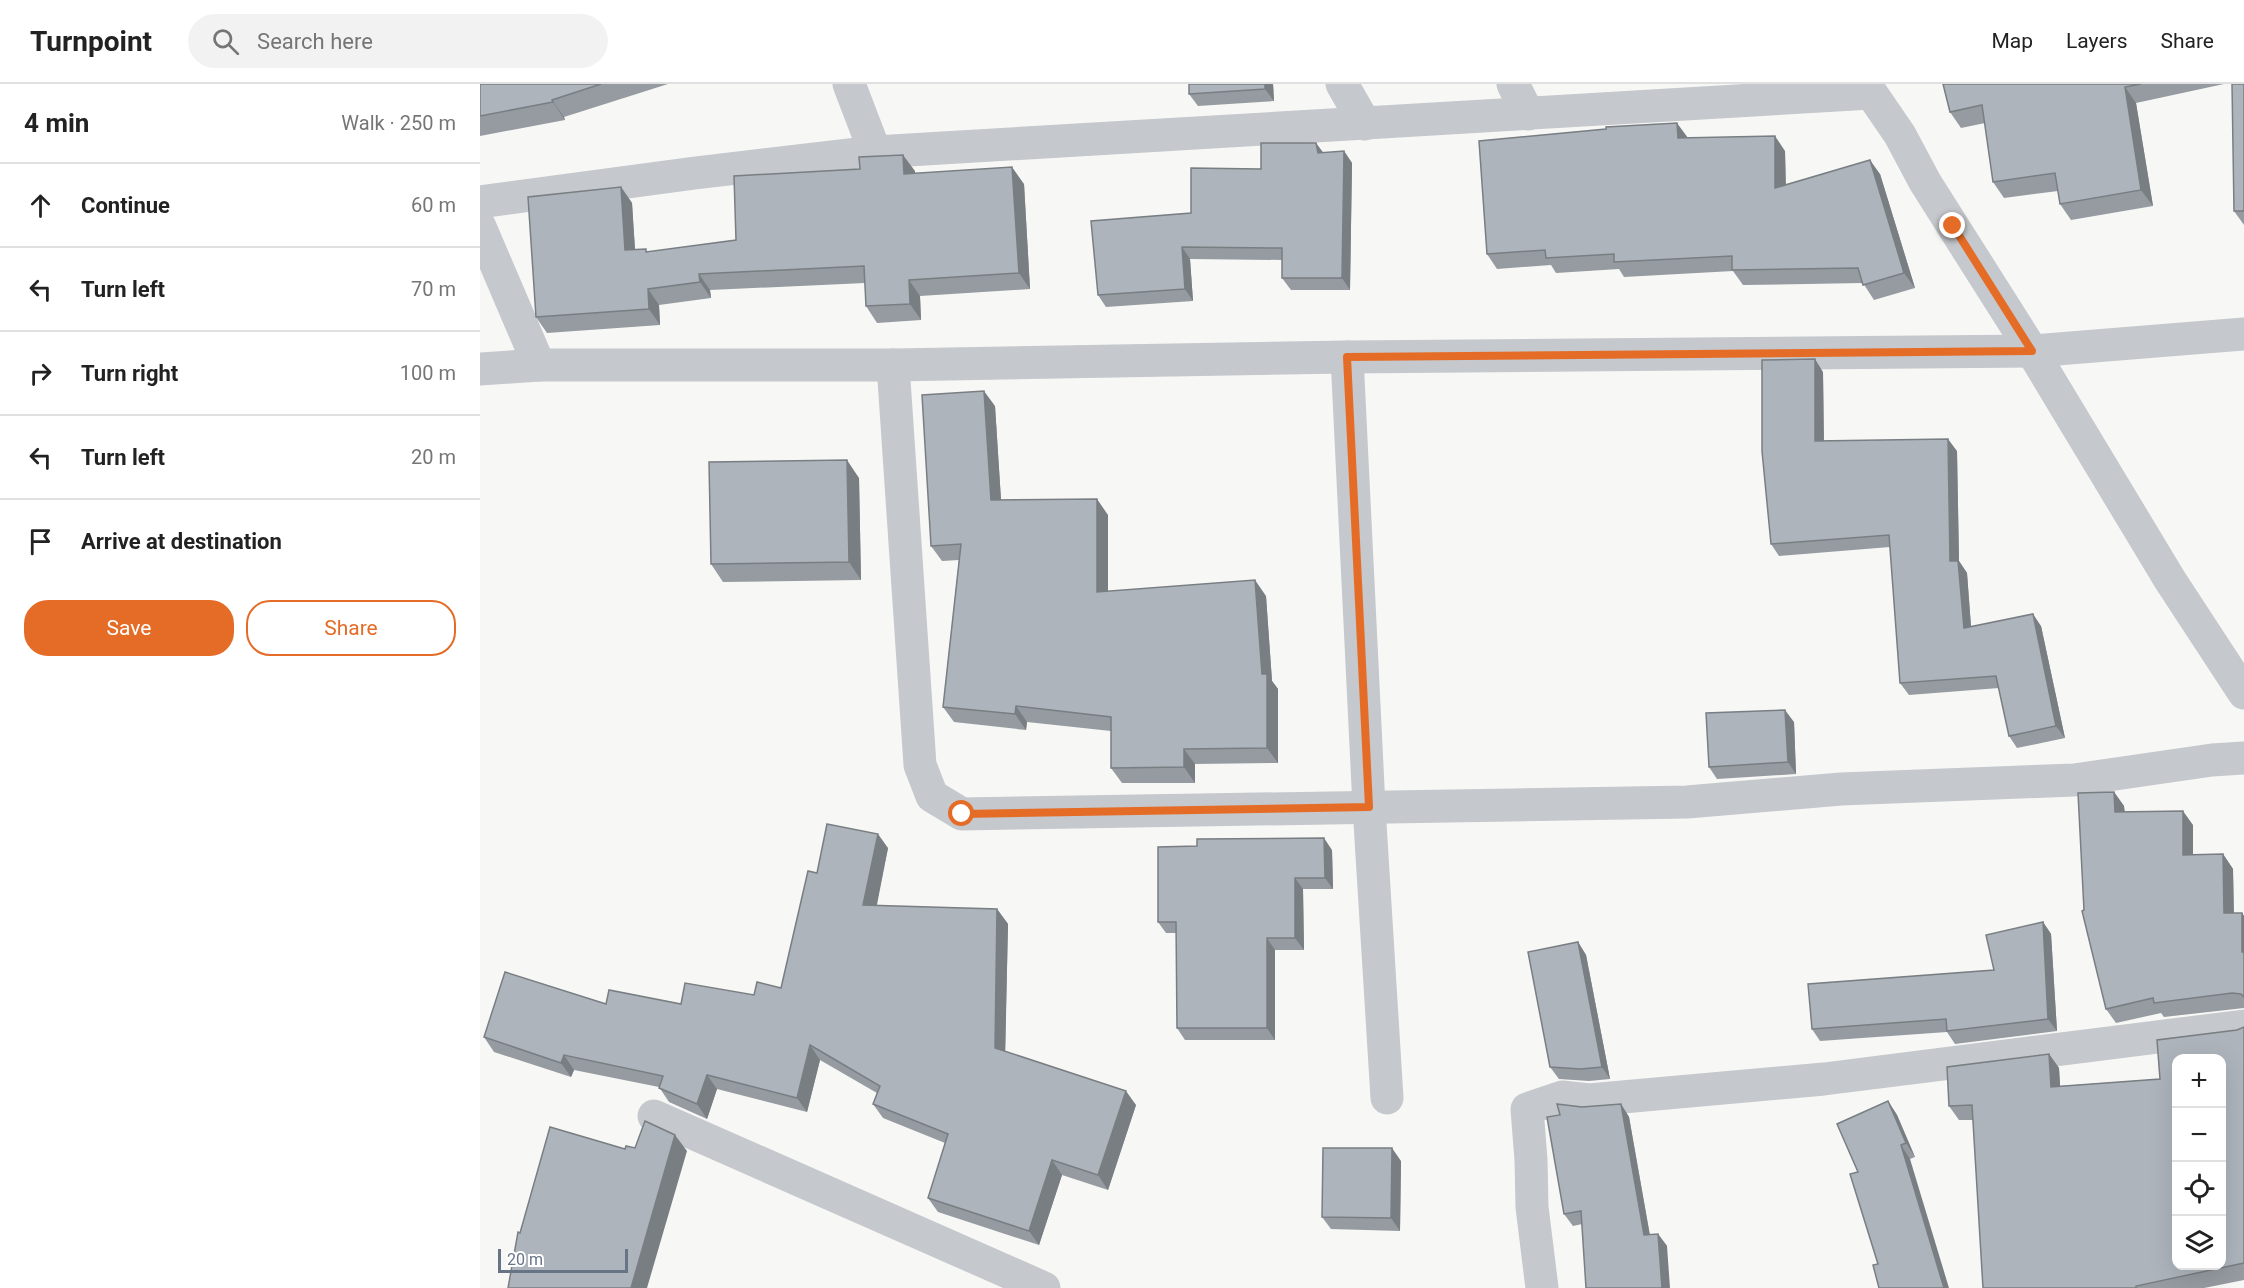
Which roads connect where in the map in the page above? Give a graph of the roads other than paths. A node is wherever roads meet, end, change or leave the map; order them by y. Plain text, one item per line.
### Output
1 (849, 84) edge
2 (1342, 84) edge
3 (1513, 84) edge
4 (1868, 89) edge
5 (1528, 114) junction
6 (1365, 124) junction
7 (875, 152) junction
8 (480, 202) edge
9 (480, 227) edge
10 (2244, 334) edge
11 (2032, 351) junction
12 (1347, 357) junction
13 (893, 365) junction
14 (539, 366) junction
15 (480, 369) edge
16 (2244, 693) edge
17 (2244, 758) edge
18 (1369, 807) junction
19 (2244, 1026) edge
20 (1387, 1098) dead end
21 (654, 1116) dead end
22 (1044, 1288) edge
23 (1542, 1288) edge

1 - 7 street
2 - 6 street
3 - 5 street
4 - 5 street
4 - 11 street
5 - 6 street
6 - 7 street
7 - 8 street
9 - 14 street
10 - 11 street
11 - 12 street
11 - 16 street
12 - 13 street
12 - 18 street
13 - 14 street
13 - 18 street
14 - 15 street
17 - 18 street
18 - 20 street
19 - 23 street
21 - 22 street

